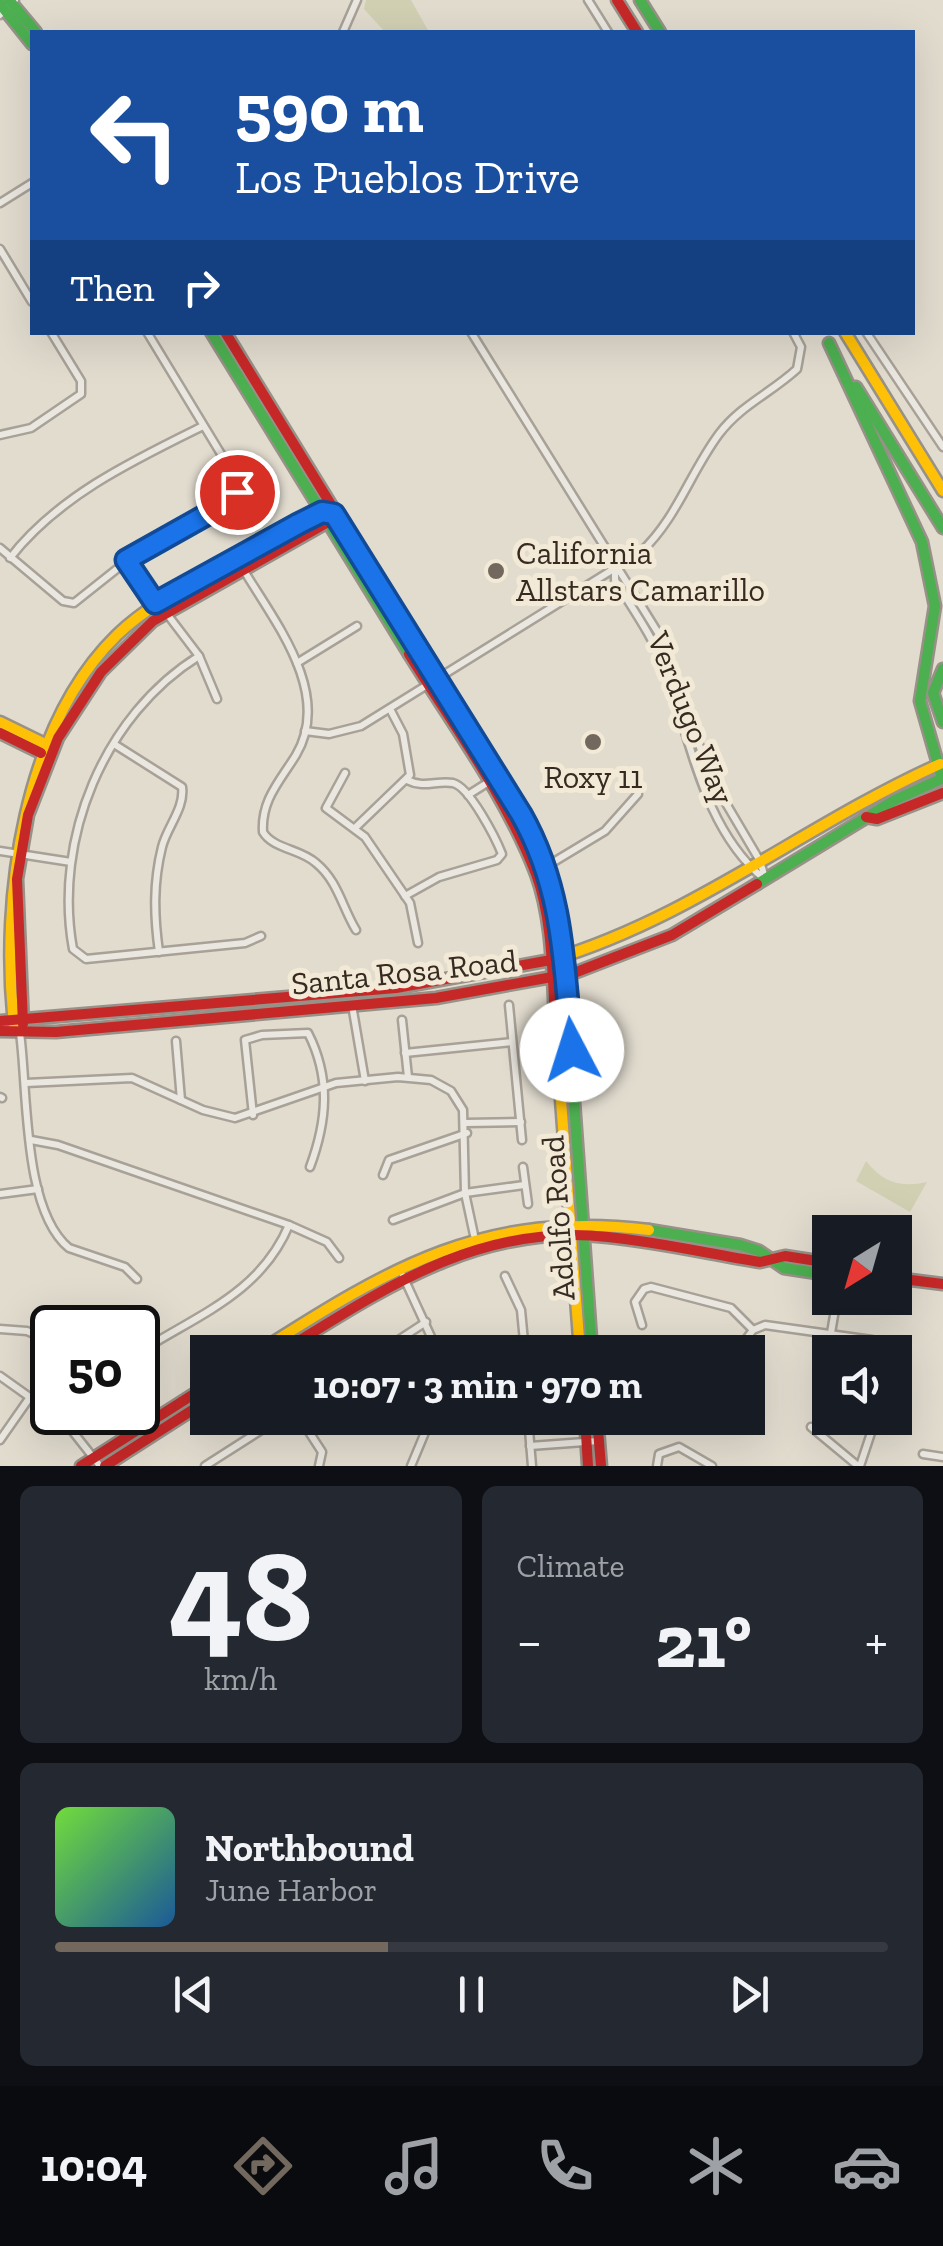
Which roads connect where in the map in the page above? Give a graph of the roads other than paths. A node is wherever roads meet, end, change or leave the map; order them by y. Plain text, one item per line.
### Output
1 (357, 0) edge
2 (588, 0) edge
3 (617, 0) edge
4 (640, 0) edge
5 (7, 5) edge
6 (34, 30) edge
7 (344, 30) edge
8 (607, 30) edge
9 (637, 30) edge
10 (659, 30) edge
11 (30, 41) edge
12 (30, 184) edge
13 (0, 203) edge
14 (0, 249) edge
15 (30, 299) edge
16 (53, 335) edge
17 (149, 335) edge
18 (213, 335) edge
19 (227, 335) edge
20 (473, 335) edge
21 (795, 335) edge
22 (847, 335) edge
23 (868, 335) edge
24 (826, 338) edge
25 (203, 426) junction
26 (0, 436) edge
27 (943, 447) edge
28 (917, 449) junction
29 (943, 482) edge
30 (943, 491) edge
31 (322, 512) junction
32 (332, 519) junction
33 (943, 528) edge
34 (0, 548) edge
35 (10, 558) junction
36 (126, 560) junction
37 (242, 568) junction
38 (615, 570) junction
39 (155, 603) junction
40 (169, 611) junction
41 (357, 626) dead end
42 (200, 656) junction
43 (297, 664) junction
44 (943, 670) edge
45 (433, 682) junction
46 (217, 699) dead end
47 (390, 708) junction
48 (943, 722) edge
49 (2, 729) edge
50 (305, 731) junction
51 (114, 744) junction
52 (45, 749) junction
53 (941, 764) edge
54 (345, 773) dead end
55 (943, 778) edge
56 (407, 780) junction
57 (487, 783) junction
58 (943, 793) edge
59 (638, 794) dead end
60 (468, 796) junction
61 (866, 817) junction
62 (355, 828) junction
63 (4, 852) edge
64 (20, 856) junction
65 (71, 862) junction
66 (755, 864) junction
67 (547, 866) junction
68 (766, 880) junction
69 (406, 896) junction
70 (356, 930) dead end
71 (261, 936) dead end
72 (418, 943) dead end
73 (158, 952) junction
74 (565, 956) junction
75 (550, 960) junction
76 (566, 975) junction
77 (552, 979) junction
78 (352, 1005) junction
79 (509, 1005) dead end
80 (24, 1020) junction
81 (402, 1020) dead end
82 (6, 1021) edge
83 (0, 1032) edge
84 (20, 1033) junction
85 (176, 1041) dead end
86 (512, 1042) junction
87 (405, 1053) junction
88 (408, 1076) junction
89 (364, 1080) junction
90 (26, 1083) junction
91 (326, 1085) junction
92 (182, 1101) junction
93 (253, 1115) junction
94 (521, 1122) junction
95 (466, 1123) junction
96 (467, 1133) junction
97 (31, 1140) junction
98 (522, 1140) dead end
99 (310, 1168) dead end
100 (523, 1168) dead end
101 (383, 1176) dead end
102 (524, 1185) junction
103 (38, 1188) junction
104 (465, 1193) junction
105 (0, 1194) edge
106 (528, 1204) dead end
107 (393, 1220) dead end
108 (571, 1222) junction
109 (584, 1222) junction
110 (288, 1225) junction
111 (474, 1236) junction
112 (572, 1236) junction
113 (584, 1236) junction
114 (339, 1258) dead end
115 (773, 1261) junction
116 (812, 1265) edge
117 (401, 1271) junction
118 (505, 1276) dead end
119 (137, 1279) dead end
120 (912, 1280) edge
121 (943, 1284) edge
122 (834, 1315) edge
123 (426, 1322) junction
124 (642, 1325) dead end
125 (0, 1329) edge
126 (752, 1330) junction
127 (831, 1333) junction
128 (30, 1334) edge
129 (288, 1335) edge
130 (307, 1335) edge
131 (406, 1335) edge
132 (431, 1335) edge
133 (523, 1335) edge
134 (579, 1335) edge
135 (591, 1335) edge
136 (748, 1335) edge
137 (838, 1335) edge
138 (160, 1340) edge
139 (0, 1376) edge
140 (190, 1398) edge
141 (28, 1400) junction
142 (190, 1410) edge
143 (811, 1427) dead end
144 (253, 1435) edge
145 (311, 1435) edge
146 (424, 1435) edge
147 (529, 1435) edge
148 (591, 1435) edge
149 (594, 1435) edge
150 (870, 1435) edge
151 (0, 1440) edge
152 (593, 1441) junction
153 (530, 1446) junction
154 (923, 1454) dead end
155 (943, 1457) edge
156 (100, 1463) edge
157 (81, 1466) edge
158 (205, 1466) edge
159 (319, 1466) edge
160 (411, 1466) edge
161 (532, 1466) edge
162 (588, 1466) edge
163 (601, 1466) edge
164 (656, 1466) edge
165 (712, 1466) edge
166 (859, 1466) edge

1 - 7 street
2 - 8 street
3 - 9 main road
4 - 10 main road
5 - 6 main road
5 - 11 main road
12 - 13 street
14 - 15 street
16 - 26 street
17 - 25 street
18 - 31 main road, Adolfo Road
19 - 32 main road, Adolfo Road
20 - 38 street, Verdugo Way
21 - 38 street
22 - 28 main road
23 - 27 street
24 - 33 main road
24 - 53 main road
25 - 35 street
25 - 36 street
28 - 29 main road
28 - 30 main road
31 - 32 main road, Adolfo Road
31 - 39 main road
32 - 37 main road
32 - 45 main road, Adolfo Road
34 - 35 street
35 - 36 street
36 - 39 street
37 - 40 main road
37 - 43 street
38 - 45 street
38 - 66 street, Verdugo Way
39 - 40 street
39 - 52 main road
40 - 42 street
40 - 52 main road
41 - 43 street
42 - 46 street
42 - 51 street
43 - 50 street
44 - 48 main road
45 - 47 street
45 - 57 main road, Adolfo Road
45 - 67 main road, Adolfo Road
47 - 50 street
47 - 56 street
49 - 52 main road
50 - 70 street
51 - 65 street
51 - 73 street
52 - 63 main road
52 - 64 main road
53 - 55 main road
53 - 66 main road, Santa Rosa Road
54 - 62 street
55 - 61 main road, Santa Rosa Road
56 - 60 street
56 - 62 street
57 - 60 street
57 - 75 main road, Adolfo Road
58 - 61 main road
59 - 67 street
60 - 69 street
61 - 68 main road, Santa Rosa Road
62 - 69 street
63 - 64 street
63 - 82 main road
64 - 65 street
64 - 80 main road
65 - 73 street
66 - 68 street, Verdugo Way
66 - 74 main road, Santa Rosa Road
67 - 74 main road, Adolfo Road
68 - 76 main road, Santa Rosa Road
69 - 72 street
71 - 73 street
74 - 75 main road, Santa Rosa Road
74 - 76 main road, Adolfo Road
75 - 77 main road, Adolfo Road
75 - 80 main road, Santa Rosa Road
76 - 77 main road, Santa Rosa Road
76 - 109 main road, Adolfo Road
77 - 78 main road, Santa Rosa Road
77 - 108 main road, Adolfo Road
78 - 84 main road, Santa Rosa Road
78 - 89 street
79 - 86 street
80 - 82 main road, Santa Rosa Road
80 - 84 main road
81 - 87 street
82 - 84 main road
83 - 84 main road, Santa Rosa Road
84 - 90 street
85 - 92 street
86 - 87 street
86 - 94 street
87 - 88 street
88 - 89 street
88 - 95 street
89 - 91 street
90 - 92 street
90 - 97 street
91 - 93 street
91 - 93 street
91 - 99 street
92 - 93 street
94 - 95 street
94 - 98 street
95 - 96 street
96 - 101 street
96 - 104 street
97 - 103 street
97 - 110 street
100 - 102 street
102 - 104 street
102 - 106 street
103 - 105 street
103 - 119 street
104 - 107 street
104 - 111 street
108 - 109 main road
108 - 111 main road
108 - 112 main road, Adolfo Road
109 - 113 main road, Adolfo Road
109 - 115 main road
110 - 114 street
110 - 138 street
111 - 117 main road
112 - 113 main road
112 - 117 main road
112 - 134 main road, Adolfo Road
113 - 115 main road
113 - 135 main road, Adolfo Road
115 - 116 main road
117 - 123 street
117 - 129 main road
117 - 130 main road
118 - 133 street
120 - 121 main road
122 - 127 street
123 - 131 street
123 - 132 street
124 - 126 street
125 - 128 street
126 - 127 street
126 - 136 street
127 - 137 street
139 - 141 street
140 - 156 main road
141 - 151 street
141 - 156 street
142 - 156 main road
143 - 166 street
144 - 158 street
145 - 159 street
146 - 160 street
147 - 153 street
148 - 152 main road
149 - 152 main road
150 - 166 street
152 - 153 street
152 - 162 main road
152 - 163 main road
153 - 161 street
154 - 155 street
156 - 157 main road
164 - 165 street

